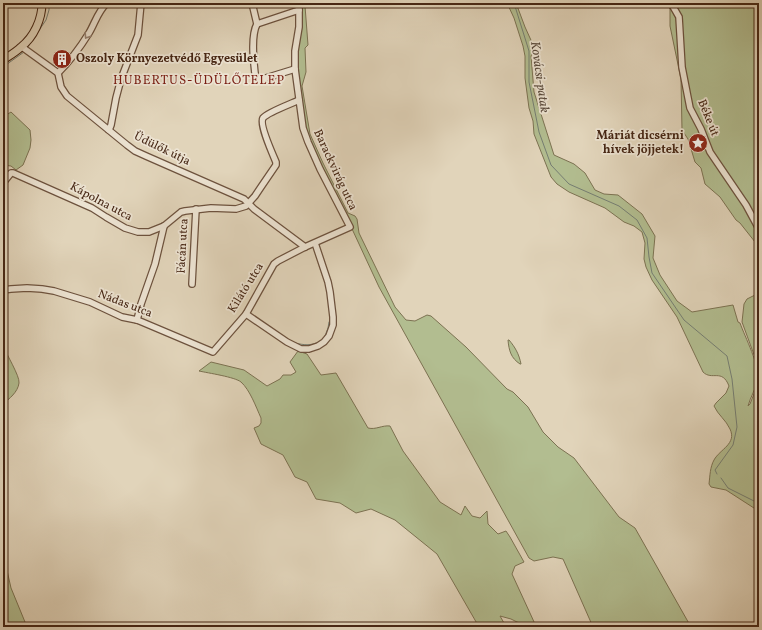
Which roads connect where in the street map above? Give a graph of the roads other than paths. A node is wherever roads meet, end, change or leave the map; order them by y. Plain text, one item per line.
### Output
1 (42, 3) edge
2 (107, 3) edge
3 (141, 3) edge
4 (252, 3) edge
5 (299, 3) edge
6 (671, 3) edge
7 (299, 10) junction
8 (258, 24) junction
9 (25, 49) junction
10 (3, 60) edge
11 (295, 69) junction
12 (58, 73) junction
13 (299, 100) junction
14 (108, 130) junction
15 (3, 183) edge
16 (249, 204) junction
17 (196, 209) junction
18 (164, 226) junction
19 (350, 227) joint
20 (759, 229) edge
21 (315, 242) junction
22 (305, 247) junction
23 (192, 284) dead end
24 (3, 290) edge
25 (246, 314) junction
26 (137, 320) junction
27 (212, 352) joint

1 - 9 main road
2 -> 12 street
3 - 14 street
4 - 8 street
5 - 7 street, Barackvirág utca
6 - 20 street, Béke út
7 - 8 street
7 - 11 street, Barackvirág utca
8 - 11 street
9 - 10 main road
9 - 12 street
11 - 13 street, Barackvirág utca
12 - 14 street, Üdülők útja
13 - 16 street
13 - 19 street, Barackvirág utca
14 - 16 street, Üdülők útja
15 - 18 street, Kápolna utca
16 - 17 street, Kápolna utca
16 - 22 street, Üdülők útja
17 - 18 street, Kápolna utca
17 - 23 street, Fácán utca
18 - 26 street
19 - 21 street, Kilátó utca
21 - 22 street, Kilátó utca
21 - 25 street
22 - 25 street, Kilátó utca
24 - 26 street, Nádas utca
25 - 27 street, Kilátó utca
26 - 27 street, Nádas utca

